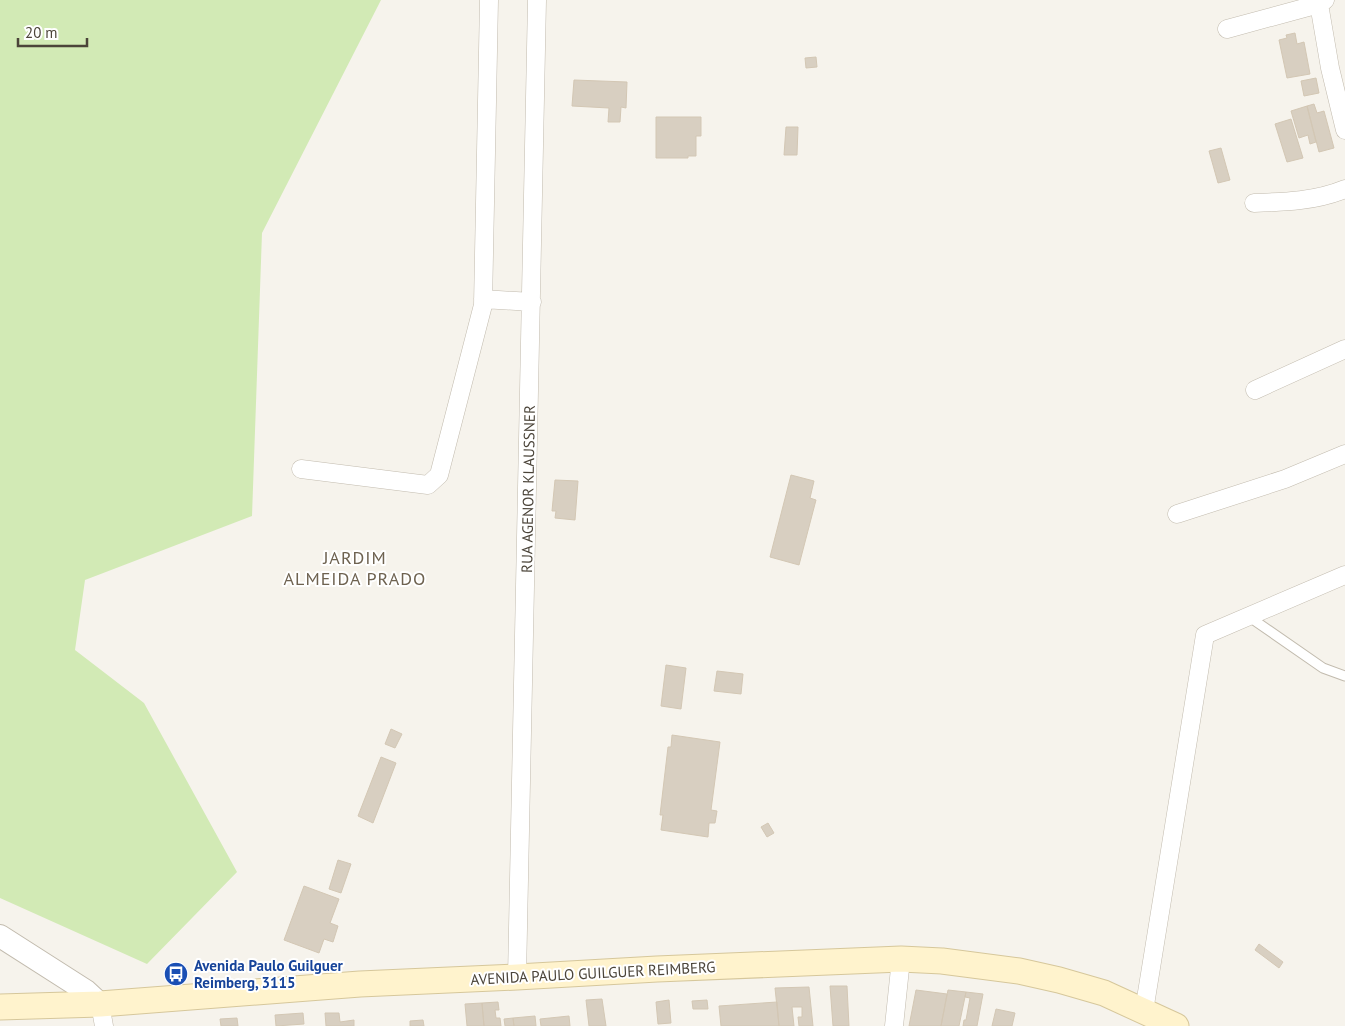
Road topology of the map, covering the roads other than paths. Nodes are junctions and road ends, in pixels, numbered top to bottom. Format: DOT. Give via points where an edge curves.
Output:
graph roads {
  1 [pos="489,0"];
  2 [pos="537,0"];
  3 [pos="1322,2"];
  4 [pos="1227,29"];
  5 [pos="1345,130"];
  6 [pos="1345,189"];
  7 [pos="1254,203"];
  8 [pos="483,299"];
  9 [pos="532,302"];
  10 [pos="1345,349"];
  11 [pos="1255,390"];
  12 [pos="1345,454"];
  13 [pos="301,468"];
  14 [pos="1177,514"];
  15 [pos="1345,575"];
  16 [pos="1248,616"];
  17 [pos="1345,676"];
  18 [pos="0,936"];
  19 [pos="902,959"];
  20 [pos="517,977"];
  21 [pos="0,1007"];
  22 [pos="1144,1011"];
  23 [pos="102,1015"];
  24 [pos="894,1026"];
  25 [pos="1176,1026"];
  1 -- 8 [label="street"];
  2 -- 9 [label="street, RUA AGENOR KLAUSSNER"];
  3 -- 4 [label="street"];
  3 -- 5 [label="street" via="1330,68"];
  6 -- 7 [label="street" via="1329,196"];
  8 -- 9 [label="street"];
  8 -- 13 [label="street" via="439,475 428,485"];
  9 -- 20 [label="street, RUA AGENOR KLAUSSNER"];
  10 -- 11 [label="street"];
  12 -- 14 [label="street" via="1285,479"];
  15 -- 16 [label="street"];
  16 -- 17 [label="lane" via="1323,668"];
  16 -- 22 [label="street" via="1205,635"];
  18 -- 23 [label="street" via="86,991"];
  19 -- 20 [label="main road, AVENIDA PAULO GUILGUER REIMBERG"];
  19 -- 22 [label="main road, AVENIDA PAULO GUILGUER REIMBERG" via="1019,971 1104,993"];
  19 -- 24 [label="street"];
  20 -- 23 [label="main road, AVENIDA PAULO GUILGUER REIMBERG" via="360,984"];
  21 -- 23 [label="main road, AVENIDA PAULO GUILGUER REIMBERG"];
  22 -- 25 [label="main road, AVENIDA PAULO GUILGUER REIMBERG"];
}
